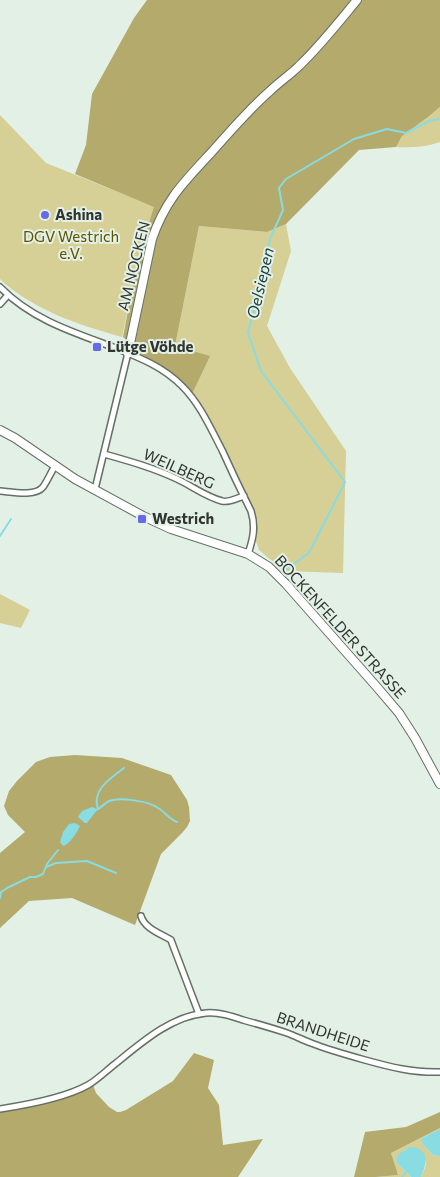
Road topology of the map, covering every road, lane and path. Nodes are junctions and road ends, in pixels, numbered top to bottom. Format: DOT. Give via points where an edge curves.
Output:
graph roads {
  1 [pos="357,0"];
  2 [pos="0,287"];
  3 [pos="8,295"];
  4 [pos="0,304"];
  5 [pos="128,353"];
  6 [pos="0,430"];
  7 [pos="104,454"];
  8 [pos="55,466"];
  9 [pos="94,490"];
  10 [pos="0,491"];
  11 [pos="244,496"];
  12 [pos="248,554"];
  13 [pos="440,784"];
  14 [pos="141,916"];
  15 [pos="199,1014"];
  16 [pos="440,1072"];
  17 [pos="0,1109"];
  1 -- 5 [label="main road, AM NOCKEN" via="321,44 248,112 170,200 152,239"];
  2 -- 3 [label="street"];
  3 -- 4 [label="street"];
  3 -- 5 [label="street" via="32,314 54,325"];
  5 -- 7 [label="street, AM NOCKEN"];
  5 -- 11 [label="street" via="162,370 191,396 204,415"];
  6 -- 8 [label="main road, BOCKENFELDER STRASSE"];
  7 -- 9 [label="street, AM NOCKEN"];
  7 -- 11 [label="street, WEILBERG" via="160,472 222,501"];
  8 -- 9 [label="main road, BOCKENFELDER STRASSE"];
  8 -- 10 [label="street" via="37,491"];
  9 -- 12 [label="main road, BOCKENFELDER STRASSE" via="162,525"];
  11 -- 12 [label="street" via="254,520 254,535"];
  12 -- 13 [label="main road, BOCKENFELDER STRASSE" via="275,572 399,713"];
  14 -- 15 [label="street" via="141,920 172,943"];
  15 -- 16 [label="street, BRANDHEIDE" via="226,1015 391,1067"];
  15 -- 17 [label="street, BRANDHEIDE" via="156,1032 87,1085 69,1093"];
}
